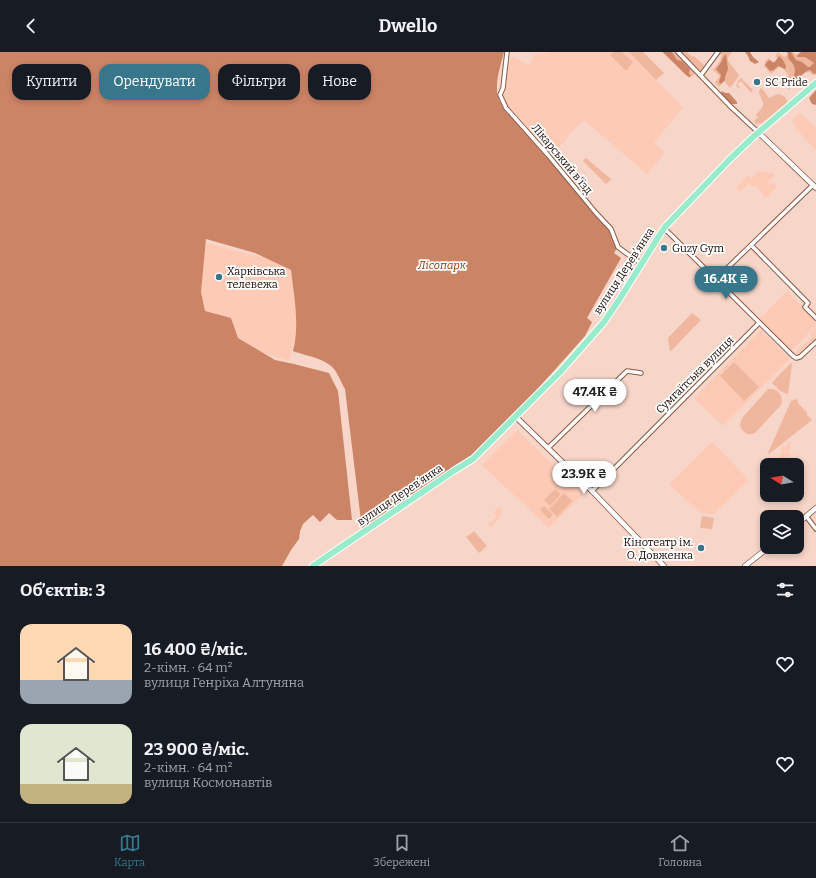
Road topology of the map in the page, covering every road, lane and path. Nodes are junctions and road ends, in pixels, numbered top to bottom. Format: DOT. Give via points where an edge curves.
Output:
graph roads {
  1 [pos="507,52"];
  2 [pos="678,52"];
  3 [pos="718,52"];
  4 [pos="701,75"];
  5 [pos="816,83"];
  6 [pos="759,133"];
  7 [pos="814,186"];
  8 [pos="664,228"];
  9 [pos="751,245"];
  10 [pos="642,264"];
  11 [pos="716,280"];
  12 [pos="816,318"];
  13 [pos="759,323"];
  14 [pos="816,342"];
  15 [pos="641,373"];
  16 [pos="516,417"];
  17 [pos="548,448"];
  18 [pos="592,491"];
  19 [pos="816,508"];
  20 [pos="806,516"];
  21 [pos="816,529"];
  22 [pos="760,554"];
  23 [pos="313,566"];
  24 [pos="664,566"];
  25 [pos="745,566"];
  1 -- 10 [label="street, Лікарський в'їзд" via="500,95 506,108 611,229 618,247"];
  2 -- 4 [label="street"];
  3 -- 4 [label="street"];
  4 -- 6 [label="street"];
  5 -- 6 [label="main road, вулиця Дерев’янка"];
  6 -- 7 [label="street"];
  6 -- 8 [label="main road, вулиця Дерев’янка" via="730,159"];
  7 -- 9 [label="street"];
  8 -- 10 [label="main road, вулиця Дерев’янка"];
  8 -- 11 [label="street"];
  9 -- 11 [label="street"];
  9 -- 12 [label="street" via="808,303 805,307"];
  10 -- 16 [label="main road, вулиця Дерев’янка" via="604,322"];
  11 -- 13 [label="street"];
  13 -- 14 [label="street" via="796,358"];
  13 -- 18 [label="street, Сумгаїтська вулиця"];
  15 -- 17 [label="street" via="627,370"];
  16 -- 17 [label="street"];
  16 -- 23 [label="main road, вулиця Дерев’янка" via="472,459"];
  17 -- 18 [label="street"];
  18 -- 24 [label="street"];
  19 -- 20 [label="street"];
  20 -- 21 [label="street"];
  22 -- 25 [label="street"];
}
